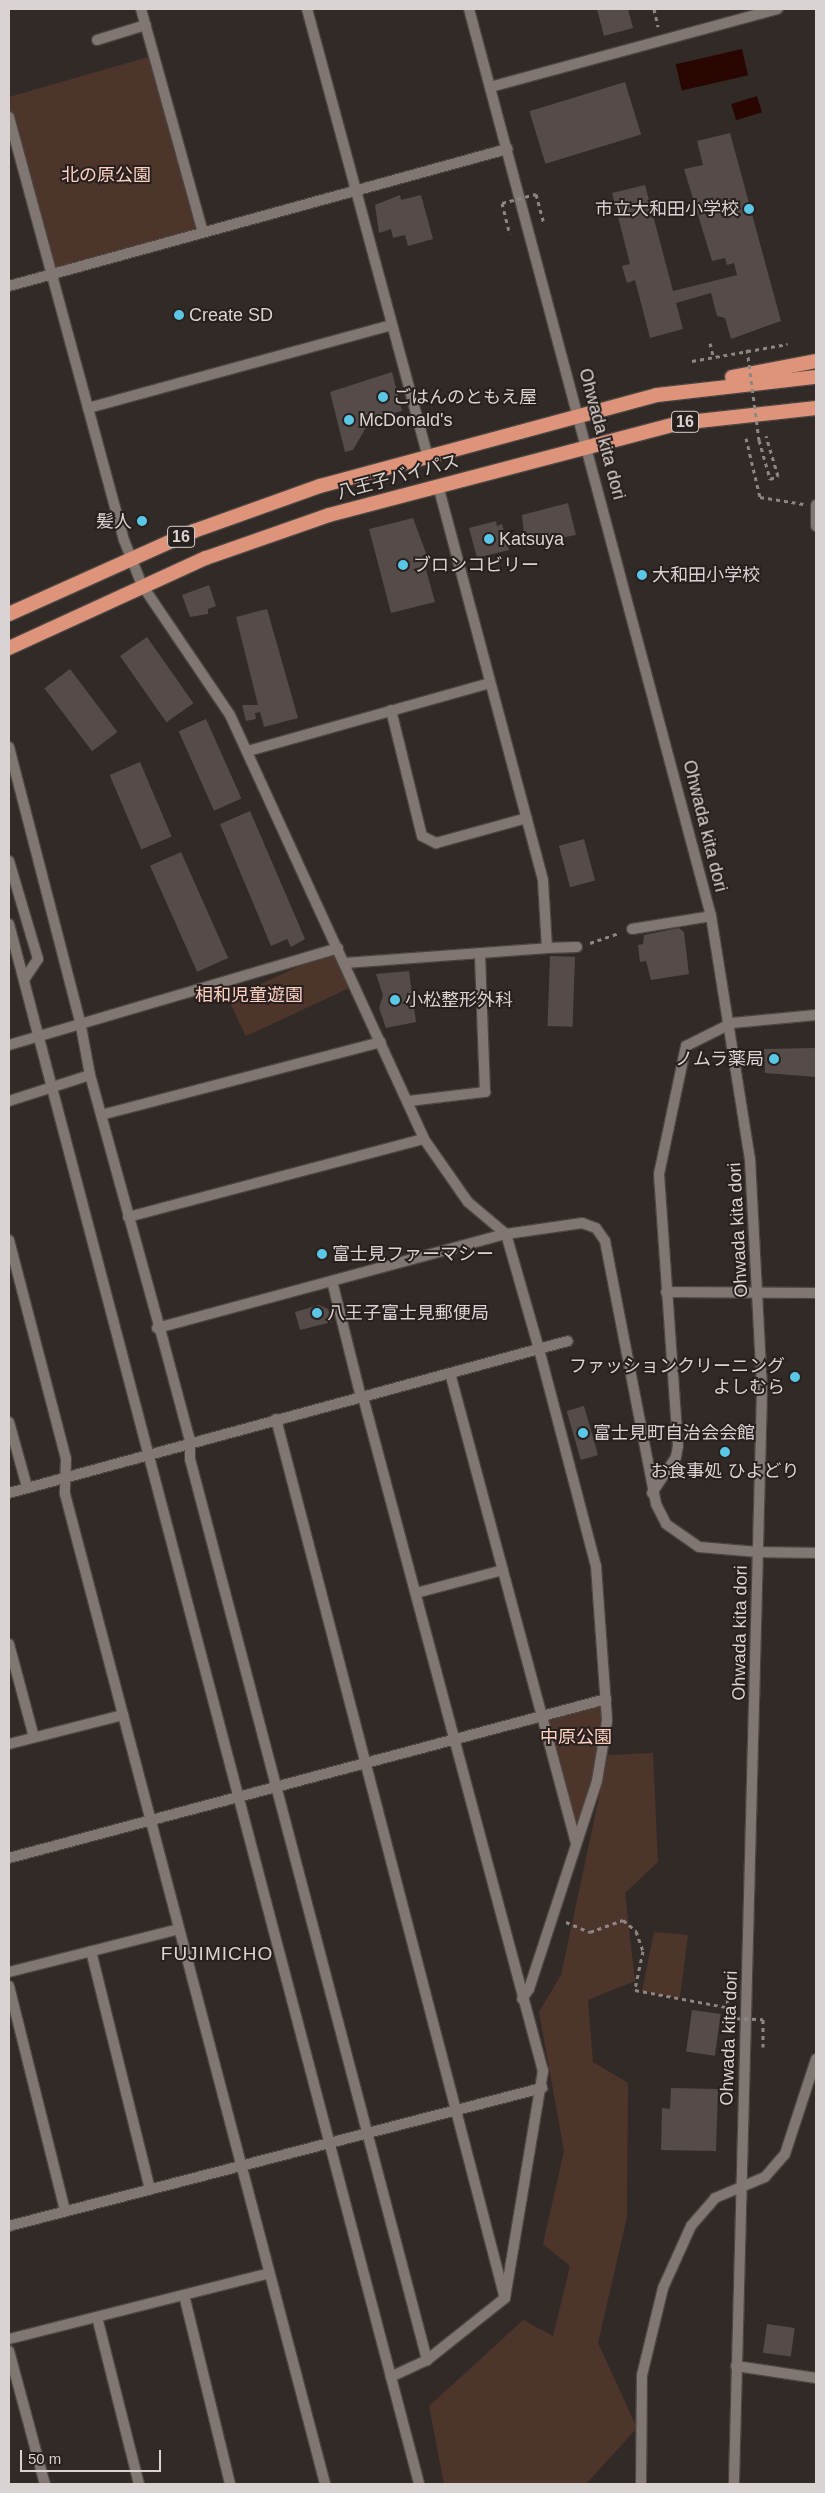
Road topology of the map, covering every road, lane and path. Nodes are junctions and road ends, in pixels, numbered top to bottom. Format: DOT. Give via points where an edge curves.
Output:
graph roads {
  1 [pos="141,9"];
  2 [pos="307,9"];
  3 [pos="469,9"];
  4 [pos="654,9"];
  5 [pos="778,9"];
  6 [pos="146,25"];
  7 [pos="659,28"];
  8 [pos="97,40"];
  9 [pos="490,88"];
  10 [pos="9,118"];
  11 [pos="507,149"];
  12 [pos="355,192"];
  13 [pos="544,224"];
  14 [pos="203,232"];
  15 [pos="510,234"];
  16 [pos="52,274"];
  17 [pos="9,286"];
  18 [pos="391,325"];
  19 [pos="710,343"];
  20 [pos="787,344"];
  21 [pos="747,349"];
  22 [pos="713,356"];
  23 [pos="692,361"];
  24 [pos="816,361"];
  25 [pos="816,377"];
  26 [pos="700,387"];
  27 [pos="88,408"];
  28 [pos="816,408"];
  29 [pos="785,410"];
  30 [pos="580,416"];
  31 [pos="816,418"];
  32 [pos="766,436"];
  33 [pos="746,438"];
  34 [pos="588,446"];
  35 [pos="428,457"];
  36 [pos="438,486"];
  37 [pos="815,505"];
  38 [pos="816,526"];
  39 [pos="130,558"];
  40 [pos="142,585"];
  41 [pos="9,614"];
  42 [pos="9,648"];
  43 [pos="490,683"];
  44 [pos="390,710"];
  45 [pos="9,748"];
  46 [pos="248,751"];
  47 [pos="527,818"];
  48 [pos="9,861"];
  49 [pos="711,916"];
  50 [pos="9,924"];
  51 [pos="632,929"];
  52 [pos="577,947"];
  53 [pos="338,948"];
  54 [pos="547,948"];
  55 [pos="480,953"];
  56 [pos="345,963"];
  57 [pos="24,980"];
  58 [pos="816,1015"];
  59 [pos="80,1021"];
  60 [pos="732,1023"];
  61 [pos="39,1036"];
  62 [pos="381,1042"];
  63 [pos="9,1045"];
  64 [pos="90,1075"];
  65 [pos="53,1086"];
  66 [pos="9,1101"];
  67 [pos="409,1101"];
  68 [pos="101,1115"];
  69 [pos="424,1139"];
  70 [pos="128,1217"];
  71 [pos="506,1234"];
  72 [pos="9,1240"];
  73 [pos="332,1281"];
  74 [pos="666,1292"];
  75 [pos="758,1293"];
  76 [pos="816,1293"];
  77 [pos="157,1328"];
  78 [pos="568,1341"];
  79 [pos="539,1349"];
  80 [pos="450,1373"];
  81 [pos="362,1397"];
  82 [pos="276,1419"];
  83 [pos="9,1422"];
  84 [pos="190,1441"];
  85 [pos="148,1453"];
  86 [pos="65,1476"];
  87 [pos="27,1487"];
  88 [pos="9,1493"];
  89 [pos="652,1494"];
  90 [pos="758,1552"];
  91 [pos="816,1553"];
  92 [pos="503,1570"];
  93 [pos="416,1593"];
  94 [pos="9,1644"];
  95 [pos="606,1699"];
  96 [pos="123,1715"];
  97 [pos="541,1718"];
  98 [pos="34,1737"];
  99 [pos="453,1741"];
  100 [pos="9,1744"];
  101 [pos="365,1765"];
  102 [pos="277,1787"];
  103 [pos="238,1797"];
  104 [pos="151,1821"];
  105 [pos="576,1844"];
  106 [pos="9,1858"];
  107 [pos="554,1916"];
  108 [pos="179,1929"];
  109 [pos="90,1951"];
  110 [pos="9,1972"];
  111 [pos="9,1986"];
  112 [pos="728,1992"];
  113 [pos="522,1999"];
  114 [pos="726,2007"];
  115 [pos="763,2047"];
  116 [pos="816,2059"];
  117 [pos="542,2088"];
  118 [pos="456,2110"];
  119 [pos="367,2131"];
  120 [pos="328,2142"];
  121 [pos="242,2165"];
  122 [pos="741,2185"];
  123 [pos="150,2189"];
  124 [pos="65,2210"];
  125 [pos="9,2226"];
  126 [pos="269,2272"];
  127 [pos="184,2295"];
  128 [pos="505,2298"];
  129 [pos="96,2317"];
  130 [pos="9,2339"];
  131 [pos="9,2351"];
  132 [pos="428,2360"];
  133 [pos="736,2366"];
  134 [pos="391,2377"];
  135 [pos="816,2378"];
  136 [pos="45,2484"];
  137 [pos="139,2484"];
  138 [pos="230,2484"];
  139 [pos="325,2484"];
  140 [pos="419,2484"];
  141 [pos="641,2484"];
  142 [pos="734,2484"];
  1 -- 6 [label="street"];
  2 -- 12 [label="street"];
  3 -- 9 [label="street, Ohwada kita dori"];
  4 -- 7 [label="path"];
  5 -- 9 [label="street"];
  6 -- 8 [label="street"];
  6 -- 14 [label="street"];
  9 -- 11 [label="street, Ohwada kita dori"];
  10 -- 16 [label="street"];
  11 -- 12 [label="street"];
  11 -- 30 [label="street, Ohwada kita dori"];
  12 -- 14 [label="street"];
  12 -- 18 [label="street"];
  13 -- 15 [label="path, bridge" via="536,194 502,203"];
  14 -- 16 [label="street"];
  16 -- 17 [label="street"];
  16 -- 27 [label="street"];
  18 -- 27 [label="street"];
  18 -- 35 [label="street"];
  19 -- 22 [label="path"];
  20 -- 21 [label="path"];
  21 -- 22 [label="path"];
  21 -- 32 [label="path, bridge" via="759,440 770,479 778,476"];
  22 -- 23 [label="path"];
  24 -- 26 [label="highway, 16" via="762,368"];
  25 -- 26 [label="highway, 八王子バイパス / 16"];
  26 -- 30 [label="highway, 八王子バイパス / 16"];
  27 -- 39 [label="street"];
  28 -- 29 [label="highway, 八王子バイパス / 16"];
  29 -- 31 [label="highway, 16"];
  29 -- 34 [label="highway, 八王子バイパス / 16" via="680,423"];
  30 -- 34 [label="street, Ohwada kita dori"];
  30 -- 35 [label="highway, 八王子バイパス / 16"];
  33 -- 37 [label="path" via="760,498"];
  34 -- 36 [label="highway, 八王子バイパス / 16"];
  34 -- 49 [label="street, Ohwada kita dori"];
  35 -- 39 [label="highway, 八王子バイパス / 16" via="278,500"];
  36 -- 40 [label="highway, 八王子バイパス / 16" via="287,528"];
  36 -- 43 [label="street"];
  37 -- 38 [label="street"];
  39 -- 40 [label="street"];
  39 -- 41 [label="highway, 八王子バイパス / 16"];
  40 -- 42 [label="highway, 八王子バイパス / 16"];
  40 -- 46 [label="street" via="230,715"];
  43 -- 44 [label="street"];
  43 -- 47 [label="street"];
  44 -- 46 [label="street"];
  44 -- 47 [label="street" via="422,836 436,843"];
  45 -- 59 [label="street"];
  46 -- 53 [label="street"];
  47 -- 54 [label="street" via="543,880"];
  48 -- 57 [label="street" via="38,958"];
  49 -- 51 [label="street"];
  49 -- 60 [label="street, Ohwada kita dori"];
  50 -- 57 [label="street"];
  51 -- 52 [label="path"];
  52 -- 54 [label="street"];
  53 -- 56 [label="street"];
  53 -- 59 [label="street"];
  54 -- 55 [label="street"];
  55 -- 56 [label="street"];
  55 -- 67 [label="street" via="485,1092"];
  56 -- 62 [label="street"];
  57 -- 61 [label="street"];
  58 -- 60 [label="street"];
  59 -- 61 [label="street"];
  59 -- 64 [label="street"];
  60 -- 74 [label="street" via="686,1046 659,1174"];
  60 -- 75 [label="street, Ohwada kita dori" via="750,1159"];
  61 -- 63 [label="street"];
  61 -- 65 [label="street"];
  62 -- 67 [label="street"];
  62 -- 68 [label="street"];
  64 -- 65 [label="street"];
  64 -- 68 [label="street"];
  65 -- 66 [label="street"];
  65 -- 85 [label="street"];
  67 -- 69 [label="street"];
  68 -- 70 [label="street"];
  69 -- 70 [label="street"];
  69 -- 71 [label="street" via="468,1202"];
  70 -- 77 [label="street"];
  71 -- 73 [label="street"];
  71 -- 79 [label="street"];
  71 -- 89 [label="street" via="582,1224 596,1228 605,1241"];
  72 -- 86 [label="street" via="66,1459"];
  73 -- 77 [label="street"];
  73 -- 81 [label="street"];
  74 -- 75 [label="street"];
  74 -- 89 [label="street" via="678,1446 676,1457"];
  75 -- 76 [label="street"];
  75 -- 90 [label="street, Ohwada kita dori"];
  77 -- 84 [label="street"];
  78 -- 79 [label="street"];
  79 -- 80 [label="street"];
  79 -- 95 [label="street" via="596,1566"];
  80 -- 81 [label="street"];
  80 -- 92 [label="street"];
  81 -- 82 [label="street"];
  81 -- 93 [label="street"];
  82 -- 84 [label="street"];
  82 -- 101 [label="street"];
  83 -- 87 [label="street"];
  84 -- 85 [label="street"];
  84 -- 102 [label="street" via="190,1459"];
  85 -- 86 [label="street"];
  85 -- 103 [label="street"];
  86 -- 87 [label="street"];
  86 -- 96 [label="street" via="65,1494"];
  87 -- 88 [label="street"];
  89 -- 90 [label="street" via="666,1524 685,1540 718,1550"];
  90 -- 91 [label="street"];
  90 -- 122 [label="street, Ohwada kita dori"];
  92 -- 93 [label="street"];
  92 -- 97 [label="street"];
  93 -- 99 [label="street"];
  94 -- 98 [label="street"];
  95 -- 97 [label="street"];
  95 -- 105 [label="street" via="607,1721 596,1781"];
  96 -- 98 [label="street"];
  96 -- 104 [label="street"];
  97 -- 99 [label="street"];
  97 -- 105 [label="street"];
  98 -- 100 [label="street"];
  99 -- 101 [label="street"];
  99 -- 113 [label="street"];
  101 -- 102 [label="street"];
  101 -- 118 [label="street"];
  102 -- 103 [label="street"];
  102 -- 119 [label="street"];
  103 -- 104 [label="street"];
  103 -- 120 [label="street"];
  104 -- 106 [label="street"];
  104 -- 108 [label="street"];
  105 -- 107 [label="street"];
  107 -- 113 [label="street" via="530,1990"];
  107 -- 114 [label="path" via="590,1932 622,1920 636,1930 643,1951 635,1990"];
  108 -- 109 [label="street"];
  108 -- 121 [label="street"];
  109 -- 110 [label="street"];
  109 -- 123 [label="street"];
  111 -- 124 [label="street"];
  112 -- 115 [label="path, bridge" via="728,2018 764,2019"];
  113 -- 117 [label="street" via="543,2071"];
  116 -- 122 [label="street" via="785,2154 765,2177"];
  117 -- 118 [label="street"];
  117 -- 128 [label="street"];
  118 -- 119 [label="street"];
  118 -- 128 [label="street"];
  119 -- 120 [label="street"];
  119 -- 132 [label="street"];
  120 -- 121 [label="street"];
  120 -- 134 [label="street"];
  121 -- 123 [label="street"];
  121 -- 126 [label="street"];
  122 -- 133 [label="street, Ohwada kita dori"];
  122 -- 141 [label="street" via="715,2198 691,2226 663,2288 642,2375"];
  123 -- 124 [label="street"];
  124 -- 125 [label="street"];
  126 -- 127 [label="street"];
  126 -- 139 [label="street"];
  127 -- 129 [label="street"];
  127 -- 138 [label="street"];
  128 -- 132 [label="street"];
  129 -- 130 [label="street"];
  129 -- 137 [label="street"];
  131 -- 136 [label="street"];
  132 -- 134 [label="street"];
  133 -- 135 [label="street"];
  133 -- 142 [label="street, Ohwada kita dori"];
  134 -- 140 [label="street"];
}
